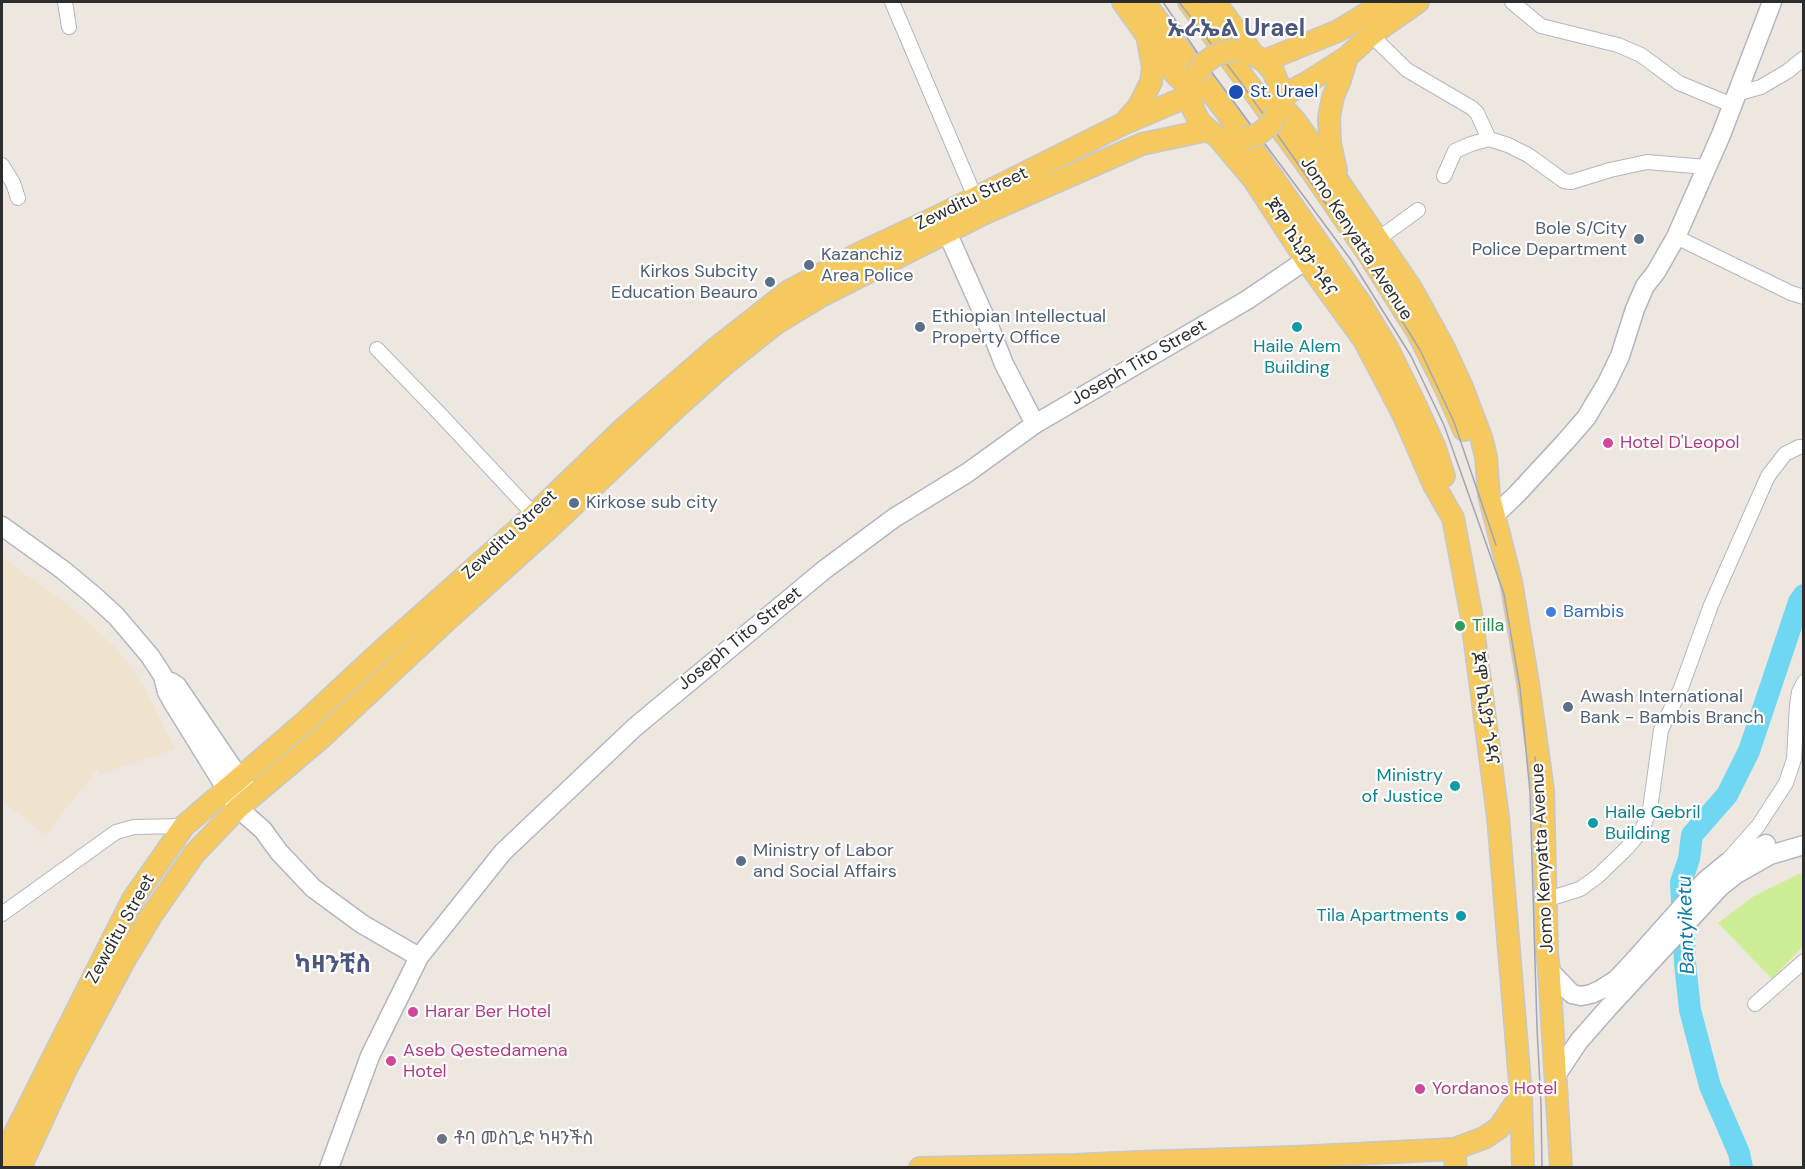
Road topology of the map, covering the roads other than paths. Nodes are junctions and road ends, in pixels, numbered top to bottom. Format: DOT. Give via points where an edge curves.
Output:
graph roads {
  1 [pos="65,2"];
  2 [pos="892,2"];
  3 [pos="1123,2"];
  4 [pos="1144,2"];
  5 [pos="1190,2"];
  6 [pos="1215,2"];
  7 [pos="1386,2"];
  8 [pos="1418,2"];
  9 [pos="1512,2"];
  10 [pos="1772,2"];
  11 [pos="69,27"];
  12 [pos="1371,35"];
  13 [pos="1148,39"];
  14 [pos="1252,55"];
  15 [pos="1347,57"];
  16 [pos="1803,59"];
  17 [pos="1192,86"];
  18 [pos="1734,100"];
  19 [pos="1279,104"];
  20 [pos="1123,124"];
  21 [pos="1213,134"];
  22 [pos="1489,139"];
  23 [pos="2,165"];
  24 [pos="1706,167"];
  25 [pos="1444,176"];
  26 [pos="1338,181"];
  27 [pos="18,198"];
  28 [pos="980,206"];
  29 [pos="1418,210"];
  30 [pos="943,224"];
  31 [pos="1676,237"];
  32 [pos="1378,239"];
  33 [pos="1306,260"];
  34 [pos="1803,297"];
  35 [pos="377,349"];
  36 [pos="1035,424"];
  37 [pos="1803,447"];
  38 [pos="1489,495"];
  39 [pos="1495,515"];
  40 [pos="1454,518"];
  41 [pos="541,522"];
  42 [pos="2,526"];
  43 [pos="1803,682"];
  44 [pos="232,784"];
  45 [pos="245,802"];
  46 [pos="184,826"];
  47 [pos="1803,833"];
  48 [pos="1803,845"];
  49 [pos="1720,868"];
  50 [pos="1720,887"];
  51 [pos="1545,900"];
  52 [pos="1696,901"];
  53 [pos="2,914"];
  54 [pos="419,957"];
  55 [pos="1646,957"];
  56 [pos="1803,961"];
  57 [pos="1549,970"];
  58 [pos="1755,1004"];
  59 [pos="1555,1077"];
  60 [pos="1521,1095"];
  61 [pos="1455,1158"];
  62 [pos="2,1159"];
  63 [pos="1295,1162"];
  64 [pos="20,1167"];
  65 [pos="329,1167"];
  66 [pos="922,1167"];
  67 [pos="1523,1167"];
  68 [pos="1561,1167"];
  1 -- 11 [label="street"];
  2 -- 28 [label="street"];
  3 -- 13 [label="main road"];
  4 -- 40 [label="main road" via="1236,124 1388,349 1435,448"];
  5 -- 38 [label="main road, Jomo Kenyatta Avenue" via="1313,173 1417,331 1450,398"];
  6 -- 14 [label="main road"];
  7 -- 14 [label="main road" via="1338,31"];
  8 -- 12 [label="main road"];
  9 -- 18 [label="street" via="1541,26 1618,45 1641,55 1679,83"];
  10 -- 18 [label="main road"];
  12 -- 15 [label="main road"];
  12 -- 22 [label="street" via="1407,70 1472,108"];
  13 -- 17 [label="main road" via="1177,76"];
  13 -- 20 [label="main road" via="1151,82 1139,106"];
  14 -- 17 [label="main road, bridge" via="1227,51 1214,56 1203,64"];
  14 -- 19 [label="main road" via="1273,71"];
  15 -- 19 [label="main road"];
  15 -- 26 [label="main road" via="1329,117"];
  16 -- 18 [label="street"];
  17 -- 20 [label="main road, Zewditu Street"];
  17 -- 21 [label="main road" via="1193,109"];
  18 -- 24 [label="main road"];
  19 -- 21 [label="main road, bridge" via="1270,125 1257,135 1231,140"];
  19 -- 26 [label="main road"];
  20 -- 28 [label="main road, Zewditu Street"];
  21 -- 28 [label="main road, Zewditu Street" via="1142,144"];
  21 -- 33 [label="main road, ጆሞ ኬኒያታ ጎዳና" via="1254,180"];
  22 -- 24 [label="street" via="1528,155 1564,182 1647,162"];
  22 -- 25 [label="street" via="1455,151"];
  23 -- 27 [label="street"];
  24 -- 31 [label="main road"];
  26 -- 32 [label="main road"];
  28 -- 30 [label="main road, Zewditu Street"];
  29 -- 32 [label="street"];
  30 -- 36 [label="main road" via="1004,364"];
  30 -- 41 [label="main road, Zewditu Street" via="775,324"];
  31 -- 34 [label="street"];
  31 -- 39 [label="main road" via="1642,294 1620,356 1586,418"];
  32 -- 38 [label="main road" via="1416,298 1462,387 1486,458"];
  33 -- 36 [label="main road, Joseph Tito Street" via="1247,300"];
  33 -- 40 [label="main road, ጆሞ ኬኒያታ ጎዳና" via="1364,340"];
  35 -- 41 [label="street"];
  36 -- 54 [label="main road, Joseph Tito Street" via="825,570 635,727 503,852"];
  37 -- 51 [label="street" via="1785,454 1768,476 1711,605 1661,730 1650,809 1642,830 1589,883"];
  38 -- 39 [label="main road, Jomo Kenyatta Avenue"];
  39 -- 51 [label="main road, Jomo Kenyatta Avenue" via="1511,581 1543,790"];
  40 -- 60 [label="main road, ጆሞ ኬኒያታ ጎዳና" via="1498,817"];
  41 -- 44 [label="main road, Zewditu Street" via="378,654"];
  41 -- 45 [label="main road, Zewditu Street" via="446,621 321,738"];
  42 -- 44 [label="main road" via="63,570 116,616 162,676 177,686"];
  43 -- 49 [label="street" via="1797,705 1794,759 1786,783 1758,826"];
  44 -- 45 [label="main road"];
  44 -- 46 [label="main road, Zewditu Street"];
  45 -- 54 [label="main road" via="279,852 313,888 362,924"];
  45 -- 64 [label="main road, Zewditu Street" via="195,854 151,916 66,1069"];
  46 -- 53 [label="street" via="134,827 116,832"];
  46 -- 62 [label="main road, Zewditu Street" via="133,899"];
  47 -- 49 [label="main road" via="1758,848"];
  48 -- 50 [label="main road" via="1770,855"];
  49 -- 50 [label="street"];
  49 -- 52 [label="main road"];
  50 -- 52 [label="main road"];
  51 -- 57 [label="main road, Jomo Kenyatta Avenue"];
  52 -- 55 [label="main road"];
  54 -- 65 [label="main road, Joseph Tito Street" via="370,1056"];
  55 -- 57 [label="main road" via="1617,979 1581,996 1572,994"];
  55 -- 59 [label="main road"];
  56 -- 58 [label="street"];
  57 -- 59 [label="main road, Jomo Kenyatta Avenue"];
  59 -- 68 [label="main road, Jomo Kenyatta Avenue"];
  60 -- 61 [label="main road" via="1499,1128"];
  60 -- 67 [label="main road, ጆሞ ኬኒያታ ጎዳና"];
  61 -- 63 [label="main road"];
  63 -- 66 [label="main road" via="1138,1161"];
}
